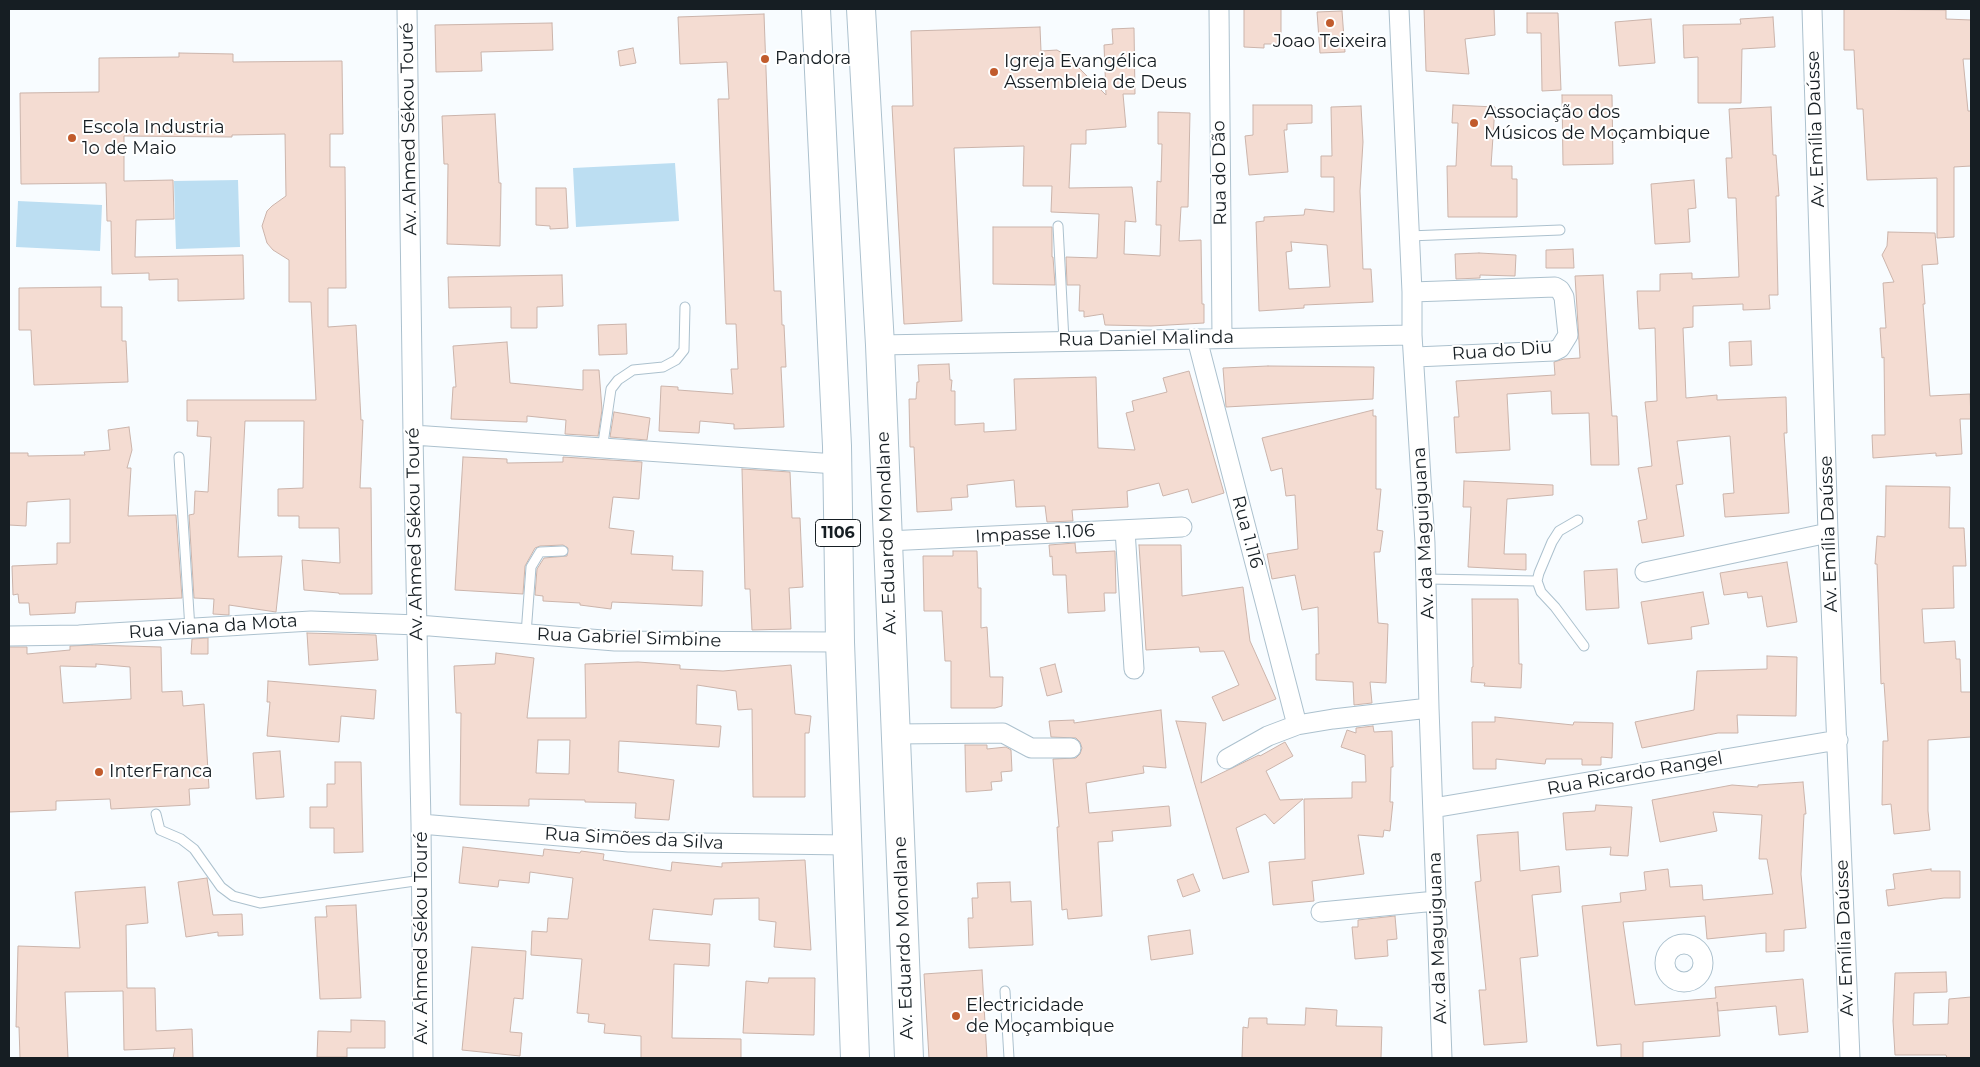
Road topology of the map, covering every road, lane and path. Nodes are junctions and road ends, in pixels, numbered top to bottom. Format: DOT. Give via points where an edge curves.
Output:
graph roads {
  1 [pos="407,9"];
  2 [pos="816,9"];
  3 [pos="861,9"];
  4 [pos="1219,9"];
  5 [pos="1399,9"];
  6 [pos="1812,9"];
  7 [pos="1058,226"];
  8 [pos="1560,230"];
  9 [pos="1408,236"];
  10 [pos="1412,292"];
  11 [pos="685,307"];
  12 [pos="1412,335"];
  13 [pos="1222,338"];
  14 [pos="1197,339"];
  15 [pos="1064,341"];
  16 [pos="880,344"];
  17 [pos="1414,357"];
  18 [pos="413,435"];
  19 [pos="602,450"];
  20 [pos="179,457"];
  21 [pos="836,464"];
  22 [pos="1578,520"];
  23 [pos="1182,527"];
  24 [pos="1125,530"];
  25 [pos="1828,533"];
  26 [pos="887,541"];
  27 [pos="563,551"];
  28 [pos="1645,572"];
  29 [pos="1426,578"];
  30 [pos="1537,581"];
  31 [pos="418,625"];
  32 [pos="190,629"];
  33 [pos="526,634"];
  34 [pos="9,636"];
  35 [pos="840,642"];
  36 [pos="1584,646"];
  37 [pos="1134,669"];
  38 [pos="1429,708"];
  39 [pos="1297,726"];
  40 [pos="895,734"];
  41 [pos="1838,740"];
  42 [pos="1072,748"];
  43 [pos="1227,759"];
  44 [pos="1433,808"];
  45 [pos="156,814"];
  46 [pos="421,824"];
  47 [pos="847,844"];
  48 [pos="422,880"];
  49 [pos="1436,901"];
  50 [pos="1321,912"];
  51 [pos="1005,991"];
  52 [pos="423,1058"];
  53 [pos="855,1058"];
  54 [pos="909,1058"];
  55 [pos="1009,1058"];
  56 [pos="1442,1058"];
  57 [pos="1850,1058"];
  1 -- 18 [label="street, Av. Ahmed Sékou Touré"];
  2 -- 21 [label="main road, 1106"];
  3 -- 16 [label="main road, Av. Eduardo Mondlane / 1106"];
  4 -- 13 [label="street, Rua do Dão"];
  5 -- 9 [label="street, Av. da Maguiguana"];
  6 -- 25 [label="street, Av. Emília Daússe"];
  7 -- 15 [label="lane"];
  8 -- 9 [label="lane"];
  9 -- 10 [label="street, Av. da Maguiguana"];
  10 -- 12 [label="street, Av. da Maguiguana"];
  10 -- 17 [label="street, Rua do Diu" via="1555,287 1564,297 1568,335 1560,348 1554,351"];
  11 -- 19 [label="lane" via="684,350 676,360 663,367 633,370 611,389"];
  12 -- 13 [label="street, Rua Daniel Malinda"];
  12 -- 17 [label="street, Av. da Maguiguana"];
  13 -- 14 [label="street, Rua Daniel Malinda"];
  14 -- 15 [label="street, Rua Daniel Malinda"];
  14 -- 39 [label="street, Rua 1.116"];
  15 -- 16 [label="street, Rua Daniel Malinda"];
  16 -- 26 [label="main road, Av. Eduardo Mondlane / 1106"];
  17 -- 29 [label="street, Av. da Maguiguana"];
  18 -- 19 [label="street"];
  18 -- 31 [label="street, Av. Ahmed Sékou Touré"];
  19 -- 21 [label="street"];
  20 -- 32 [label="lane"];
  21 -- 35 [label="main road, 1106"];
  22 -- 30 [label="lane" via="1559,531"];
  23 -- 24 [label="street, Impasse 1.106"];
  24 -- 26 [label="street, Impasse 1.106"];
  24 -- 37 [label="street"];
  25 -- 28 [label="street"];
  25 -- 41 [label="street, Av. Emília Daússe"];
  26 -- 40 [label="main road, Av. Eduardo Mondlane / 1106"];
  27 -- 33 [label="lane" via="540,552 532,567"];
  29 -- 30 [label="lane"];
  29 -- 38 [label="street, Av. da Maguiguana"];
  30 -- 36 [label="lane"];
  31 -- 32 [label="street, Rua Viana da Mota" via="311,621"];
  31 -- 33 [label="street, Rua Gabriel Simbine"];
  31 -- 46 [label="street, Av. Ahmed Sékou Touré"];
  32 -- 34 [label="street, Rua Viana da Mota" via="79,636"];
  33 -- 35 [label="street, Rua Gabriel Simbine" via="614,641"];
  35 -- 47 [label="main road, 1106"];
  38 -- 39 [label="street"];
  38 -- 44 [label="street, Av. da Maguiguana"];
  39 -- 43 [label="street" via="1268,736"];
  40 -- 42 [label="street" via="1003,733 1031,748"];
  40 -- 54 [label="main road, Av. Eduardo Mondlane / 1106"];
  41 -- 44 [label="street, Rua Ricardo Rangel"];
  41 -- 57 [label="street, Av. Emília Daússe"];
  44 -- 49 [label="street, Av. da Maguiguana"];
  45 -- 48 [label="lane" via="160,830 194,849 221,886 233,896 260,903"];
  46 -- 47 [label="street, Rua Simões da Silva" via="629,842"];
  46 -- 48 [label="street, Av. Ahmed Sékou Touré"];
  47 -- 53 [label="main road, 1106"];
  48 -- 52 [label="street, Av. Ahmed Sékou Touré"];
  49 -- 50 [label="street"];
  49 -- 56 [label="street, Av. da Maguiguana"];
  51 -- 55 [label="lane"];
}
